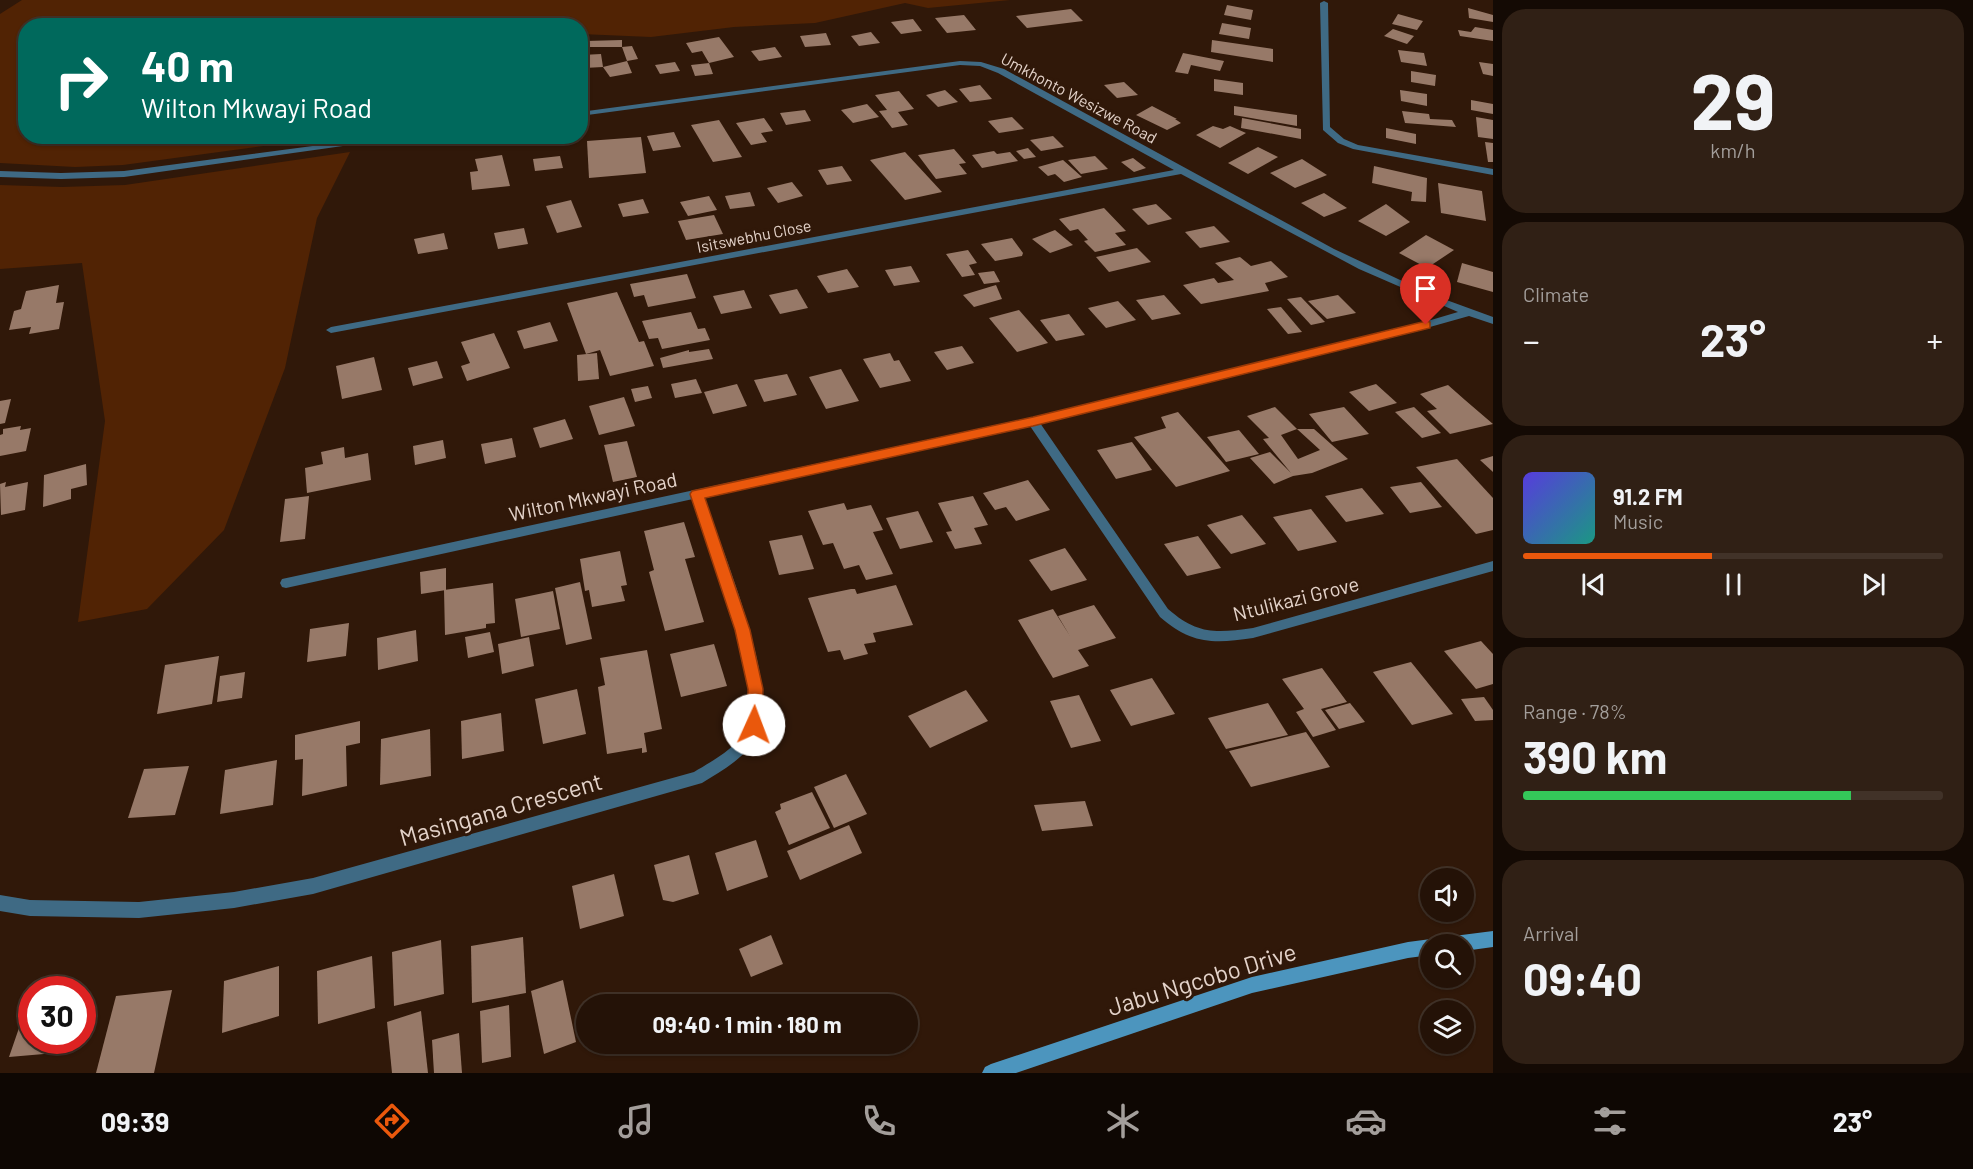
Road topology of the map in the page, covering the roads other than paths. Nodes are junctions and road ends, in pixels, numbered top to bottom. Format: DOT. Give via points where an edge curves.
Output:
graph roads {
  1 [pos="1324,3"];
  2 [pos="588,113"];
  3 [pos="350,144"];
  4 [pos="1182,171"];
  5 [pos="1493,172"];
  6 [pos="0,174"];
  7 [pos="1468,313"];
  8 [pos="1493,321"];
  9 [pos="331,330"];
  10 [pos="1033,422"];
  11 [pos="697,494"];
  12 [pos="1493,566"];
  13 [pos="286,583"];
  14 [pos="0,903"];
  15 [pos="1493,939"];
  16 [pos="1474,941"];
  17 [pos="1420,948"];
  18 [pos="991,1073"];
  1 -- 5 [label="street" via="1326,128 1356,147"];
  2 -- 4 [label="street, Umkhonto Wesizwe Road" via="972,63 1001,71"];
  3 -- 6 [label="street" via="124,174"];
  4 -- 7 [label="street, Umkhonto Wesizwe Road" via="1383,278"];
  4 -- 9 [label="street, Isitswebhu Close"];
  7 -- 8 [label="street, Umkhonto Wesizwe Road"];
  7 -- 10 [label="street, Wilton Mkwayi Road"];
  10 -- 11 [label="street, Wilton Mkwayi Road"];
  10 -- 12 [label="street, Ntulikazi Grove" via="1164,613 1176,624 1204,637 1253,633"];
  11 -- 13 [label="street, Wilton Mkwayi Road"];
  11 -- 14 [label="street, Masingana Crescent" via="742,630 756,689 754,725 743,744 697,778 302,888 139,910 30,908"];
  15 -- 16 [label="main road"];
  17 -- 18 [label="main road, Jabu Ngcobo Drive" via="1252,985"];
}
